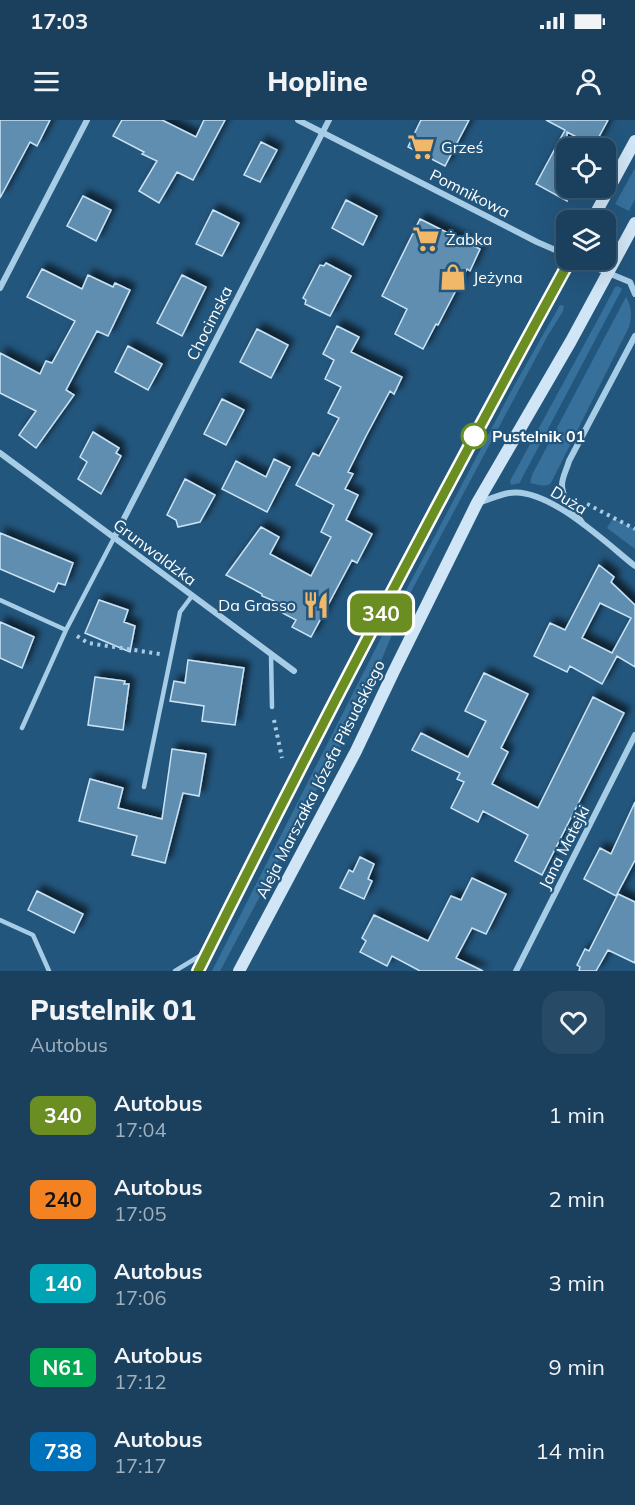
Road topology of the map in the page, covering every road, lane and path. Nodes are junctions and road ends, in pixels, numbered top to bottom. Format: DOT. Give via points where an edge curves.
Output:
graph roads {
  1 [pos="87,120"];
  2 [pos="298,120"];
  3 [pos="329,120"];
  4 [pos="323,132"];
  5 [pos="635,141"];
  6 [pos="597,210"];
  7 [pos="635,223"];
  8 [pos="556,250"];
  9 [pos="565,270"];
  10 [pos="603,270"];
  11 [pos="608,272"];
  12 [pos="0,288"];
  13 [pos="635,294"];
  14 [pos="635,336"];
  15 [pos="0,453"];
  16 [pos="562,491"];
  17 [pos="477,503"];
  18 [pos="583,524"];
  19 [pos="635,529"];
  20 [pos="114,538"];
  21 [pos="635,566"];
  22 [pos="192,596"];
  23 [pos="0,600"];
  24 [pos="66,630"];
  25 [pos="271,654"];
  26 [pos="171,655"];
  27 [pos="294,671"];
  28 [pos="272,707"];
  29 [pos="22,728"];
  30 [pos="635,735"];
  31 [pos="282,758"];
  32 [pos="144,787"];
  33 [pos="0,920"];
  34 [pos="208,951"];
  35 [pos="49,971"];
  36 [pos="176,971"];
  37 [pos="198,971"];
  38 [pos="239,971"];
  39 [pos="516,971"];
  1 -- 12 [label="street"];
  2 -- 4 [label="street, Pomnikowa"];
  3 -- 4 [label="street, Chocimska"];
  4 -- 8 [label="street, Pomnikowa"];
  4 -- 20 [label="street, Chocimska"];
  5 -- 6 [label="main road"];
  7 -- 11 [label="main road, Aleja Marszałka Józefa Piłsudskiego"];
  9 -- 34 [label="main road, Aleja Marszałka Józefa Piłsudskiego" via="474,435"];
  10 -- 11 [label="street"];
  11 -- 13 [label="street" via="630,282"];
  11 -- 17 [label="main road, Aleja Marszałka Józefa Piłsudskiego"];
  14 -- 16 [label="street" via="569,461"];
  15 -- 20 [label="street, Grunwaldzka"];
  16 -- 18 [label="street"];
  16 -- 19 [label="path"];
  17 -- 18 [label="street, Duża" via="521,493 552,503"];
  17 -- 38 [label="main road, Aleja Marszałka Józefa Piłsudskiego" via="356,751"];
  18 -- 21 [label="street, Duża"];
  20 -- 22 [label="street, Grunwaldzka"];
  20 -- 24 [label="lane"];
  22 -- 25 [label="street, Grunwaldzka"];
  22 -- 26 [label="lane" via="180,612"];
  23 -- 24 [label="lane"];
  24 -- 26 [label="path" via="88,643"];
  24 -- 29 [label="lane"];
  25 -- 27 [label="street, Grunwaldzka"];
  25 -- 28 [label="lane"];
  26 -- 32 [label="lane"];
  28 -- 31 [label="path"];
  30 -- 39 [label="street, Jana Matejki"];
  33 -- 35 [label="lane" via="33,935"];
  34 -- 36 [label="lane"];
  34 -- 37 [label="main road, Aleja Marszałka Józefa Piłsudskiego"];
}
